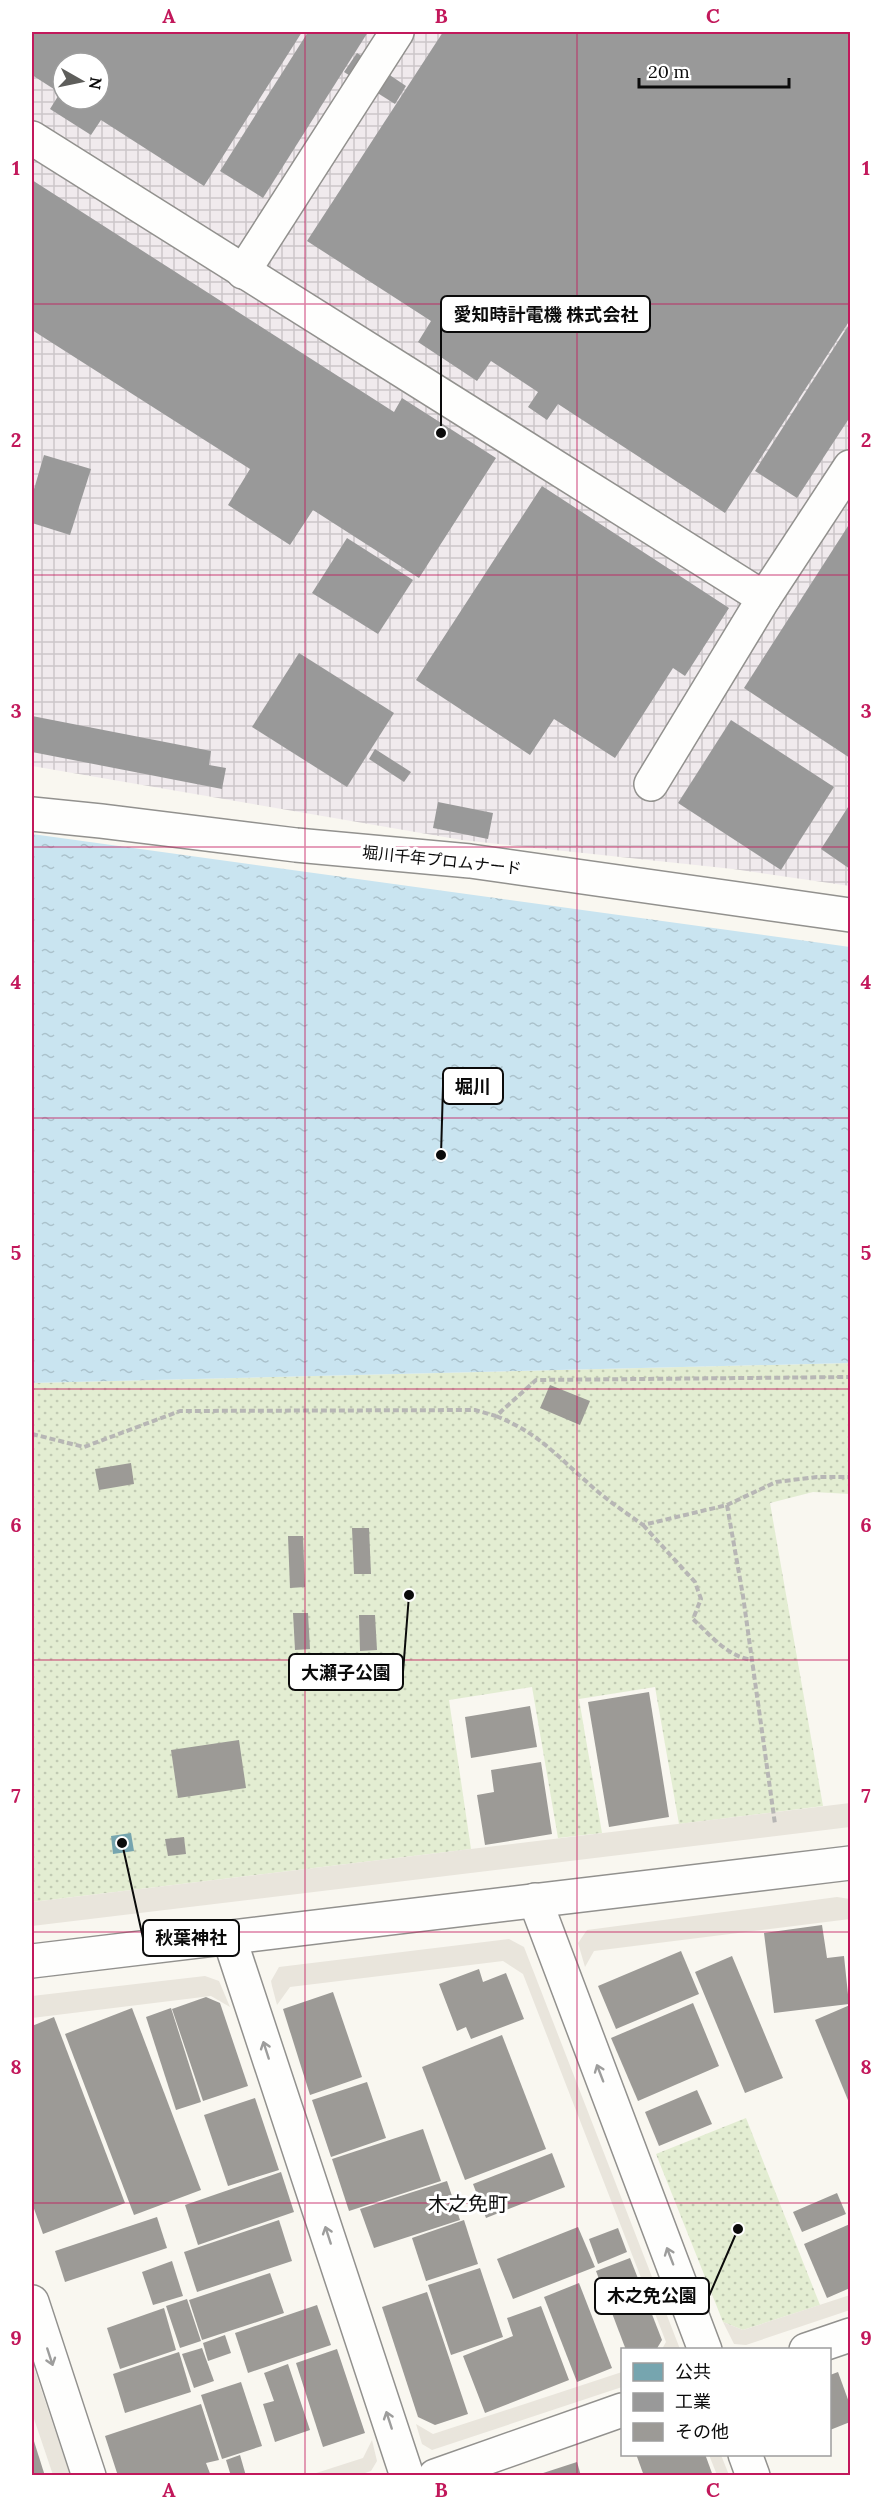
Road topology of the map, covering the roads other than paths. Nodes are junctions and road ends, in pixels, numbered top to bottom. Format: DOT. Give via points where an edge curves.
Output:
graph roads {
  1 [pos="397,32"];
  2 [pos="32,138"];
  3 [pos="243,272"];
  4 [pos="850,467"];
  5 [pos="764,598"];
  6 [pos="651,784"];
  7 [pos="32,814"];
  8 [pos="850,915"];
  9 [pos="850,1863"];
  10 [pos="535,1900"];
  11 [pos="229,1937"];
  12 [pos="32,1961"];
  13 [pos="32,2302"];
  14 [pos="850,2335"];
  15 [pos="705,2348"];
  16 [pos="809,2348"];
  17 [pos="621,2410"];
  18 [pos="746,2456"];
  19 [pos="89,2475"];
  20 [pos="407,2475"];
  21 [pos="435,2475"];
  22 [pos="753,2475"];
  1 -- 3 [label="street"];
  2 -- 3 [label="street"];
  3 -- 5 [label="street"];
  4 -- 5 [label="street"];
  5 -- 6 [label="street"];
  7 -- 8 [label="street, 堀川千年プロムナード" via="470,861"];
  9 -- 10 [label="street"];
  10 -- 11 [label="street"];
  15 -- 10 [label="street, one-way"];
  11 -- 12 [label="street"];
  20 -- 11 [label="street, one-way"];
  13 -- 19 [label="street, one-way"];
  14 -- 16 [label="street"];
  17 -- 21 [label="street"];
  18 -- 22 [label="street"];
}
